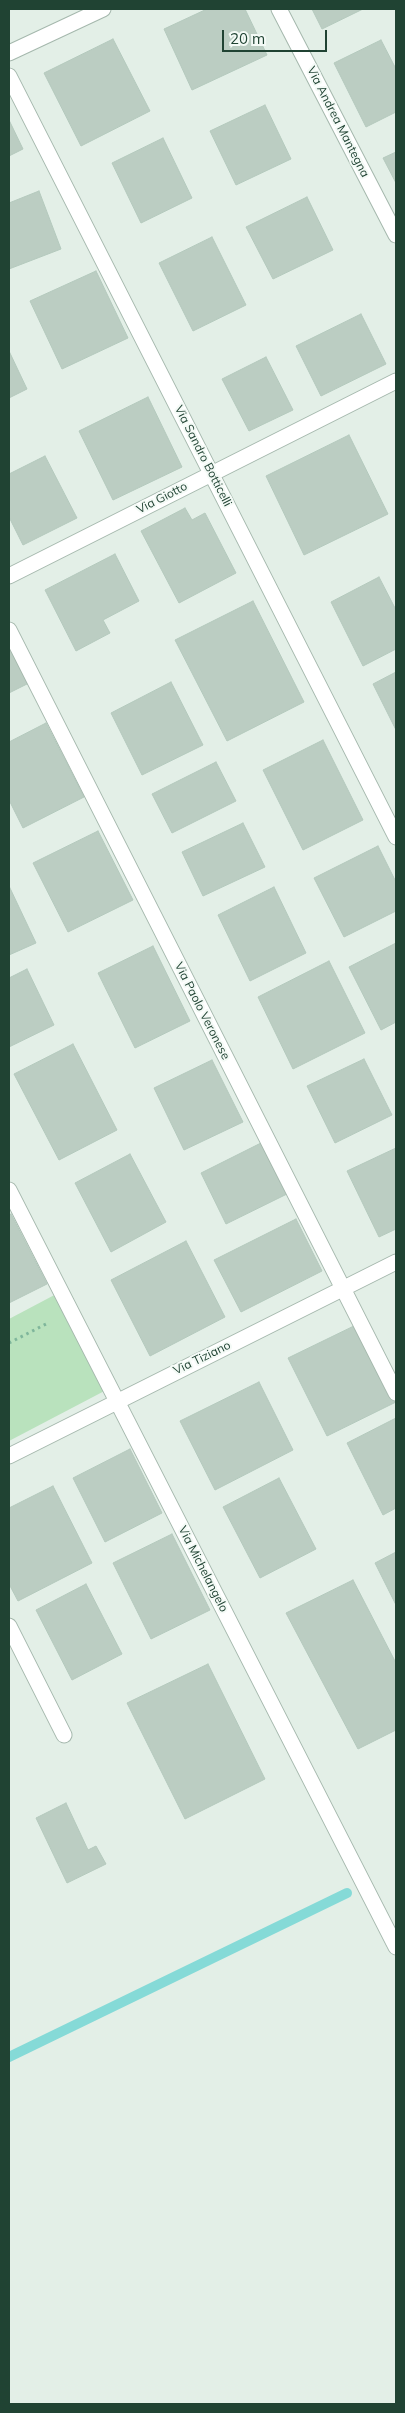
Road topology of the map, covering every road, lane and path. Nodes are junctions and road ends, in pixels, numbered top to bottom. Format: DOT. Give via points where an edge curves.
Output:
graph roads {
  1 [pos="279,9"];
  2 [pos="97,10"];
  3 [pos="9,53"];
  4 [pos="9,76"];
  5 [pos="396,235"];
  6 [pos="396,380"];
  7 [pos="211,473"];
  8 [pos="9,576"];
  9 [pos="9,630"];
  10 [pos="396,837"];
  11 [pos="9,1190"];
  12 [pos="396,1262"];
  13 [pos="343,1289"];
  14 [pos="70,1311"];
  15 [pos="9,1343"];
  16 [pos="396,1393"];
  17 [pos="117,1400"];
  18 [pos="9,1456"];
  19 [pos="9,1626"];
  20 [pos="64,1735"];
  21 [pos="396,1947"];
  1 -- 5 [label="street, Via Andrea Mantegna"];
  2 -- 3 [label="street"];
  4 -- 7 [label="street, Via Sandro Botticelli"];
  6 -- 7 [label="street, Via Giotto"];
  7 -- 8 [label="street, Via Giotto"];
  7 -- 10 [label="street, Via Sandro Botticelli"];
  9 -- 13 [label="street, Via Paolo Veronese"];
  11 -- 14 [label="street, Via Michelangelo"];
  12 -- 13 [label="street, Via Tiziano"];
  13 -- 16 [label="street, Via Paolo Veronese"];
  13 -- 17 [label="street, Via Tiziano"];
  14 -- 15 [label="path"];
  14 -- 17 [label="street, Via Michelangelo"];
  17 -- 18 [label="street, Via Tiziano"];
  17 -- 21 [label="street, Via Michelangelo"];
  19 -- 20 [label="street"];
}
